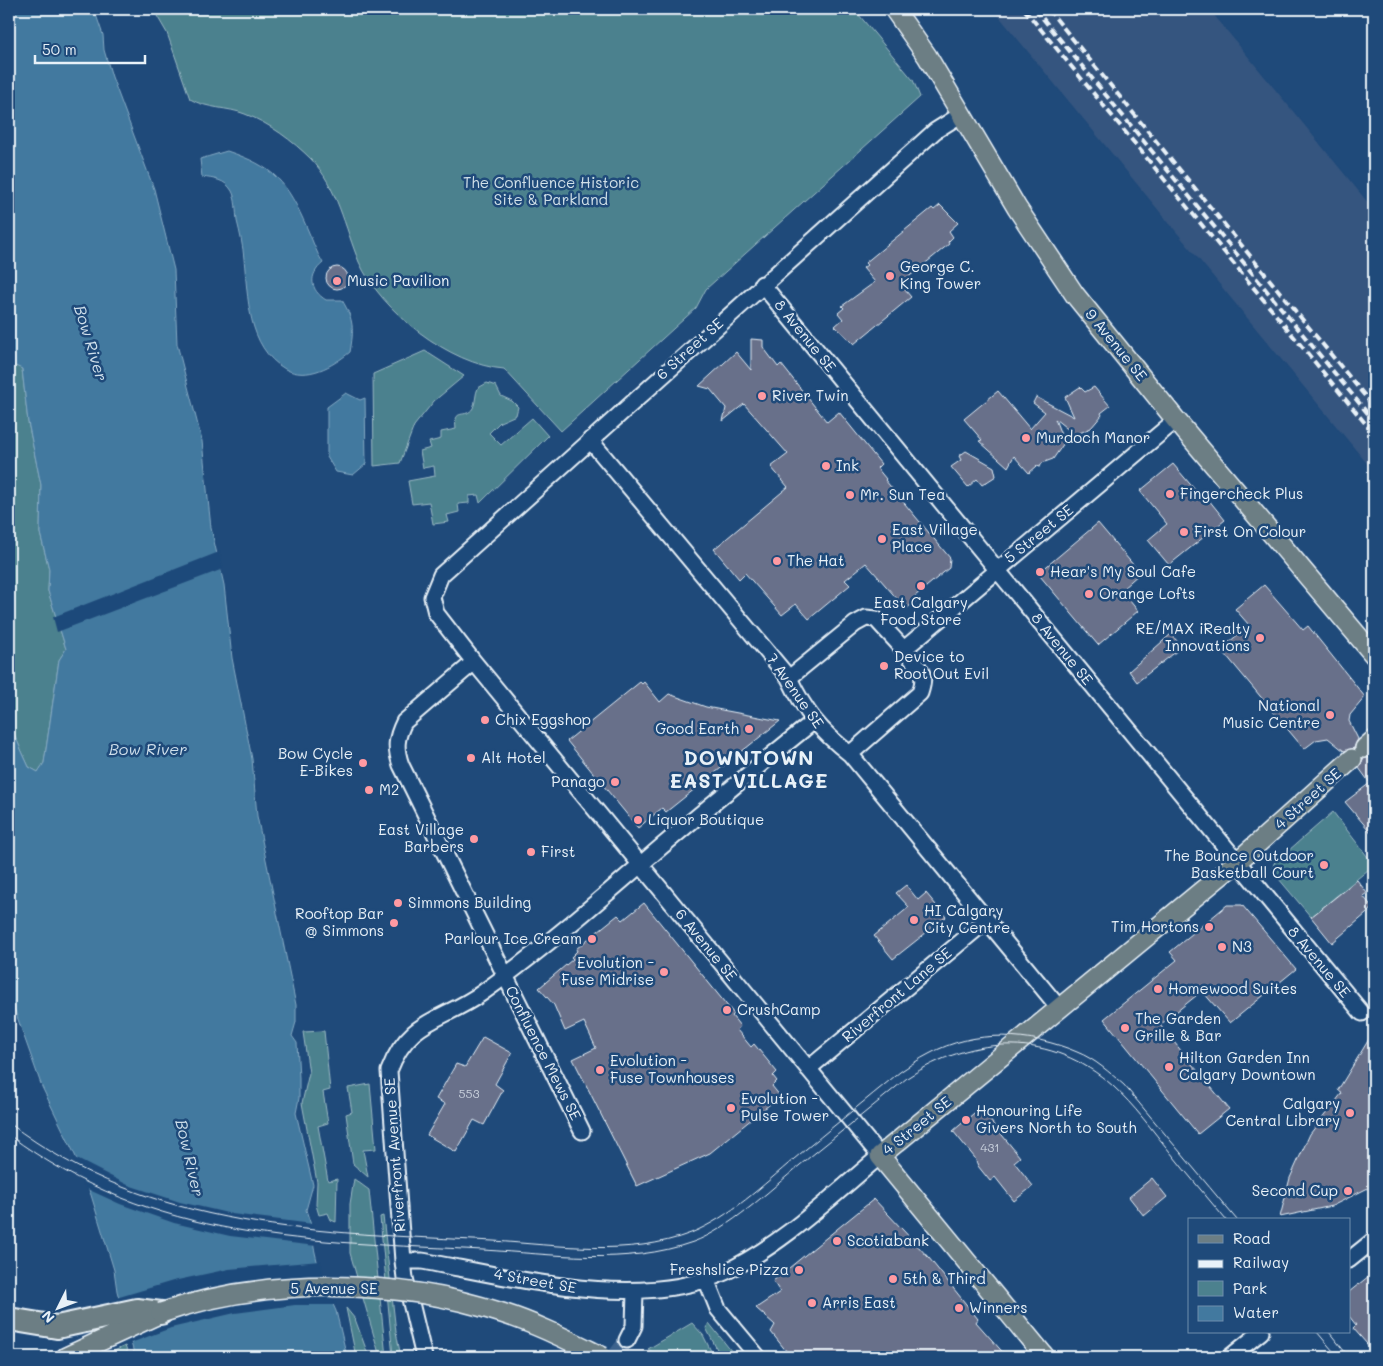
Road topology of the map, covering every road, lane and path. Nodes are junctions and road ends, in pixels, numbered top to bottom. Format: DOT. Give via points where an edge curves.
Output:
graph roads {
  1 [pos="894,9"];
  2 [pos="962,114"];
  3 [pos="762,284"];
  4 [pos="1176,420"];
  5 [pos="590,440"];
  6 [pos="996,569"];
  7 [pos="432,598"];
  8 [pos="903,650"];
  9 [pos="1374,655"];
  10 [pos="474,662"];
  11 [pos="789,678"];
  12 [pos="814,722"];
  13 [pos="1364,749"];
  14 [pos="850,754"];
  15 [pos="1237,862"];
  16 [pos="640,865"];
  17 [pos="986,921"];
  18 [pos="504,976"];
  19 [pos="1060,1009"];
  20 [pos="1362,1014"];
  21 [pos="808,1069"];
  22 [pos="582,1130"];
  23 [pos="880,1156"];
  24 [pos="1374,1240"];
  25 [pos="1350,1259"];
  26 [pos="403,1261"];
  27 [pos="706,1279"];
  28 [pos="635,1290"];
  29 [pos="161,1313"];
  30 [pos="9,1319"];
  31 [pos="104,1329"];
  32 [pos="1259,1334"];
  33 [pos="628,1340"];
  34 [pos="66,1357"];
  35 [pos="424,1357"];
  36 [pos="603,1357"];
  37 [pos="758,1357"];
  38 [pos="1045,1357"];
  39 [pos="1230,1357"];
  1 -- 2 [label="main road, 9 Avenue SE" via="928,56"];
  2 -- 3 [label="street, 6 Street SE" via="935,131"];
  2 -- 4 [label="main road, 9 Avenue SE" via="1017,208 1076,295"];
  3 -- 5 [label="street, 6 Street SE"];
  3 -- 6 [label="street, 8 Avenue SE"];
  4 -- 6 [label="street, 5 Street SE"];
  4 -- 9 [label="main road, 9 Avenue SE"];
  5 -- 7 [label="street, 6 Street SE" via="441,575"];
  5 -- 11 [label="street, 7 Avenue SE"];
  6 -- 8 [label="street, 5 Street SE"];
  6 -- 15 [label="street, 8 Avenue SE"];
  7 -- 10 [label="street, 6 Avenue SE" via="436,613"];
  8 -- 11 [label="street" via="876,619 866,618"];
  8 -- 14 [label="street" via="922,674 920,693"];
  10 -- 16 [label="street, 6 Avenue SE"];
  10 -- 18 [label="street, Confluence Mews SE" via="404,722 398,733 396,750"];
  11 -- 12 [label="street, 7 Avenue SE"];
  12 -- 14 [label="street, 7 Avenue SE"];
  12 -- 16 [label="street"];
  13 -- 15 [label="main road, 4 Street SE"];
  14 -- 17 [label="street, 7 Avenue SE"];
  15 -- 19 [label="main road, 4 Street SE"];
  15 -- 20 [label="street, 8 Avenue SE"];
  16 -- 18 [label="street, Riverfront Avenue SE"];
  16 -- 21 [label="street, 6 Avenue SE"];
  17 -- 19 [label="street, 7 Avenue SE"];
  17 -- 21 [label="street, Riverfront Lane SE"];
  18 -- 22 [label="street, Confluence Mews SE"];
  18 -- 26 [label="street, Riverfront Avenue SE" via="470,1001 417,1029 396,1051 389,1071"];
  19 -- 23 [label="main road, 4 Street SE"];
  21 -- 23 [label="street, 6 Avenue SE"];
  23 -- 27 [label="street, 4 Street SE" via="759,1254"];
  23 -- 38 [label="main road, 6 Avenue SE"];
  24 -- 25 [label="street"];
  26 -- 28 [label="street, 4 Street SE" via="422,1261 594,1290"];
  26 -- 35 [label="street, Riverfront Avenue SE"];
  27 -- 28 [label="street, 4 Street SE"];
  27 -- 37 [label="street" via="718,1309"];
  28 -- 33 [label="street" via="634,1326"];
  29 -- 31 [label="highway" via="137,1310"];
  29 -- 36 [label="main road, 5 Avenue SE, bridge" via="209,1300 267,1290 329,1287 400,1290 501,1312"];
  30 -- 31 [label="highway" via="57,1327"];
  31 -- 34 [label="main road"];
  32 -- 39 [label="street"];
}
